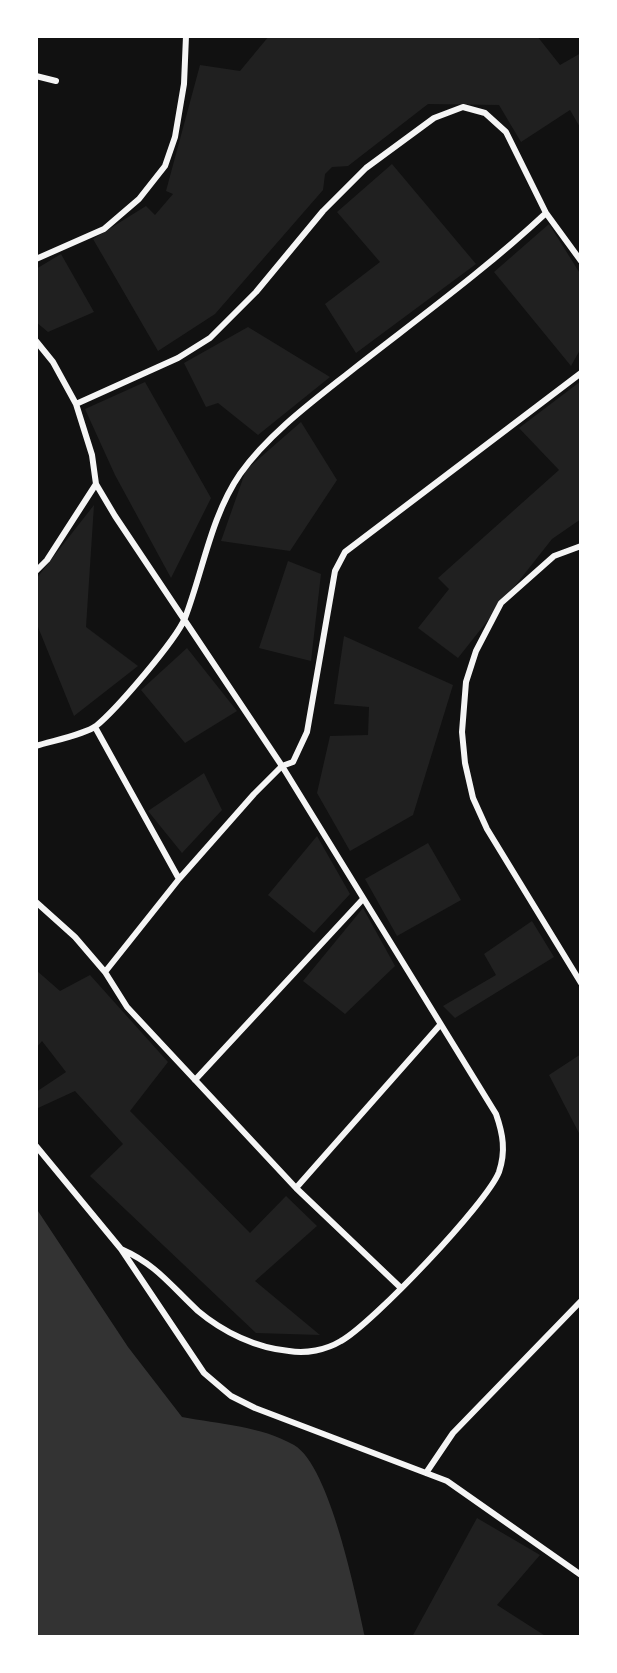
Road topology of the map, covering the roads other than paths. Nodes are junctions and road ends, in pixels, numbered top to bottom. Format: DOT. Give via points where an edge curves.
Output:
graph roads {
  1 [pos="186,36"];
  2 [pos="36,76"];
  3 [pos="56,81"];
  4 [pos="546,213"];
  5 [pos="36,259"];
  6 [pos="581,261"];
  7 [pos="36,341"];
  8 [pos="581,373"];
  9 [pos="76,404"];
  10 [pos="96,484"];
  11 [pos="581,546"];
  12 [pos="36,571"];
  13 [pos="184,621"];
  14 [pos="94,727"];
  15 [pos="36,746"];
  16 [pos="282,766"];
  17 [pos="179,879"];
  18 [pos="363,899"];
  19 [pos="36,902"];
  20 [pos="105,972"];
  21 [pos="581,983"];
  22 [pos="440,1025"];
  23 [pos="195,1080"];
  24 [pos="36,1146"];
  25 [pos="296,1188"];
  26 [pos="121,1249"];
  27 [pos="401,1288"];
  28 [pos="581,1301"];
  29 [pos="426,1473"];
  30 [pos="581,1575"];
  1 -- 5 [label="street" via="184,84 175,137 165,166 139,199 104,229"];
  2 -- 3 [label="street"];
  4 -- 6 [label="street"];
  4 -- 9 [label="street" via="506,132 485,113 463,107 434,118 358,175 256,292 210,338 178,358"];
  4 -- 13 [label="street" via="505,251 315,400 262,447 240,476 215,527"];
  7 -- 9 [label="street" via="53,362"];
  8 -- 16 [label="street" via="345,552 332,583 307,732 293,762"];
  9 -- 10 [label="street" via="92,455"];
  10 -- 12 [label="street"];
  10 -- 13 [label="street"];
  11 -- 21 [label="street" via="554,556 501,603 476,651 466,682 462,732 473,798 487,829"];
  13 -- 14 [label="street" via="146,671"];
  13 -- 16 [label="street"];
  14 -- 15 [label="street"];
  14 -- 17 [label="street"];
  16 -- 17 [label="street"];
  16 -- 18 [label="street"];
  17 -- 20 [label="street"];
  18 -- 22 [label="street"];
  18 -- 23 [label="street"];
  19 -- 20 [label="street" via="75,937"];
  20 -- 23 [label="street" via="127,1007"];
  22 -- 25 [label="street"];
  22 -- 27 [label="street" via="496,1114 504,1154 486,1194"];
  23 -- 25 [label="street"];
  24 -- 26 [label="street"];
  25 -- 27 [label="street"];
  26 -- 27 [label="street" via="156,1268 200,1312 224,1329 265,1347 290,1352 316,1351 341,1342"];
  26 -- 29 [label="street" via="204,1373 231,1396"];
  28 -- 29 [label="street" via="453,1433"];
  29 -- 30 [label="street" via="447,1481"];
}
